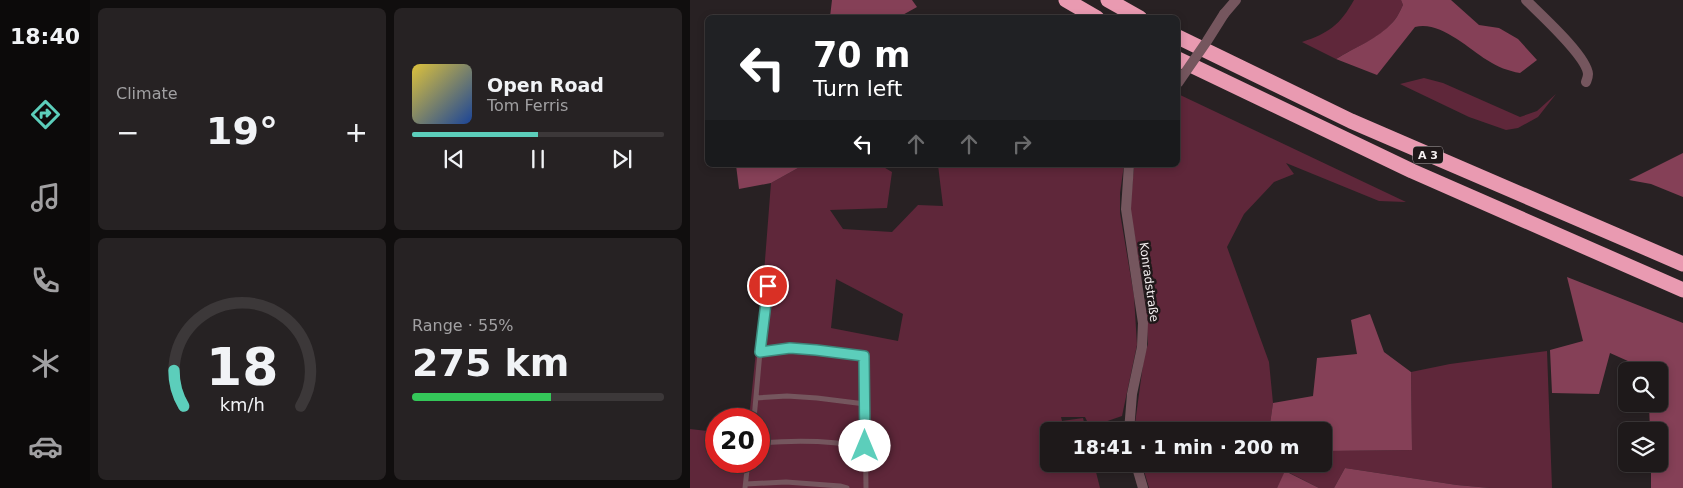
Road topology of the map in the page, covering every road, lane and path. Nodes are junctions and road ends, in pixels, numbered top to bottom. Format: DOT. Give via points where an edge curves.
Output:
graph roads {
  1 [pos="1066,0"];
  2 [pos="1108,0"];
  3 [pos="1236,0"];
  4 [pos="1526,0"];
  5 [pos="1093,15"];
  6 [pos="1135,15"];
  7 [pos="1180,38"];
  8 [pos="1180,60"];
  9 [pos="1180,80"];
  10 [pos="1586,82"];
  11 [pos="1129,167"];
  12 [pos="1683,264"];
  13 [pos="768,286"];
  14 [pos="1683,290"];
  15 [pos="760,352"];
  16 [pos="756,398"];
  17 [pos="865,404"];
  18 [pos="755,408"];
  19 [pos="1129,422"];
  20 [pos="770,442"];
  21 [pos="865,446"];
  22 [pos="1138,472"];
  23 [pos="747,473"];
  24 [pos="745,486"];
  25 [pos="847,488"];
  26 [pos="866,488"];
  27 [pos="1143,488"];
  1 -- 5 [label="highway"];
  2 -- 6 [label="highway"];
  3 -- 9 [label="street, bridge"];
  4 -- 10 [label="street" via="1575,50 1585,64"];
  7 -- 12 [label="highway, A 3" via="1350,121"];
  8 -- 14 [label="highway, A 3" via="1412,171"];
  11 -- 19 [label="street, Konradstraße" via="1126,209 1143,323"];
  13 -- 15 [label="lane"];
  15 -- 16 [label="lane"];
  15 -- 17 [label="lane" via="790,348 864,356"];
  16 -- 17 [label="lane" via="787,396"];
  16 -- 18 [label="lane"];
  17 -- 21 [label="lane"];
  20 -- 21 [label="lane" via="842,442"];
  21 -- 26 [label="lane"];
  22 -- 27 [label="street"];
  23 -- 24 [label="lane"];
  24 -- 25 [label="lane" via="786,482"];
}
